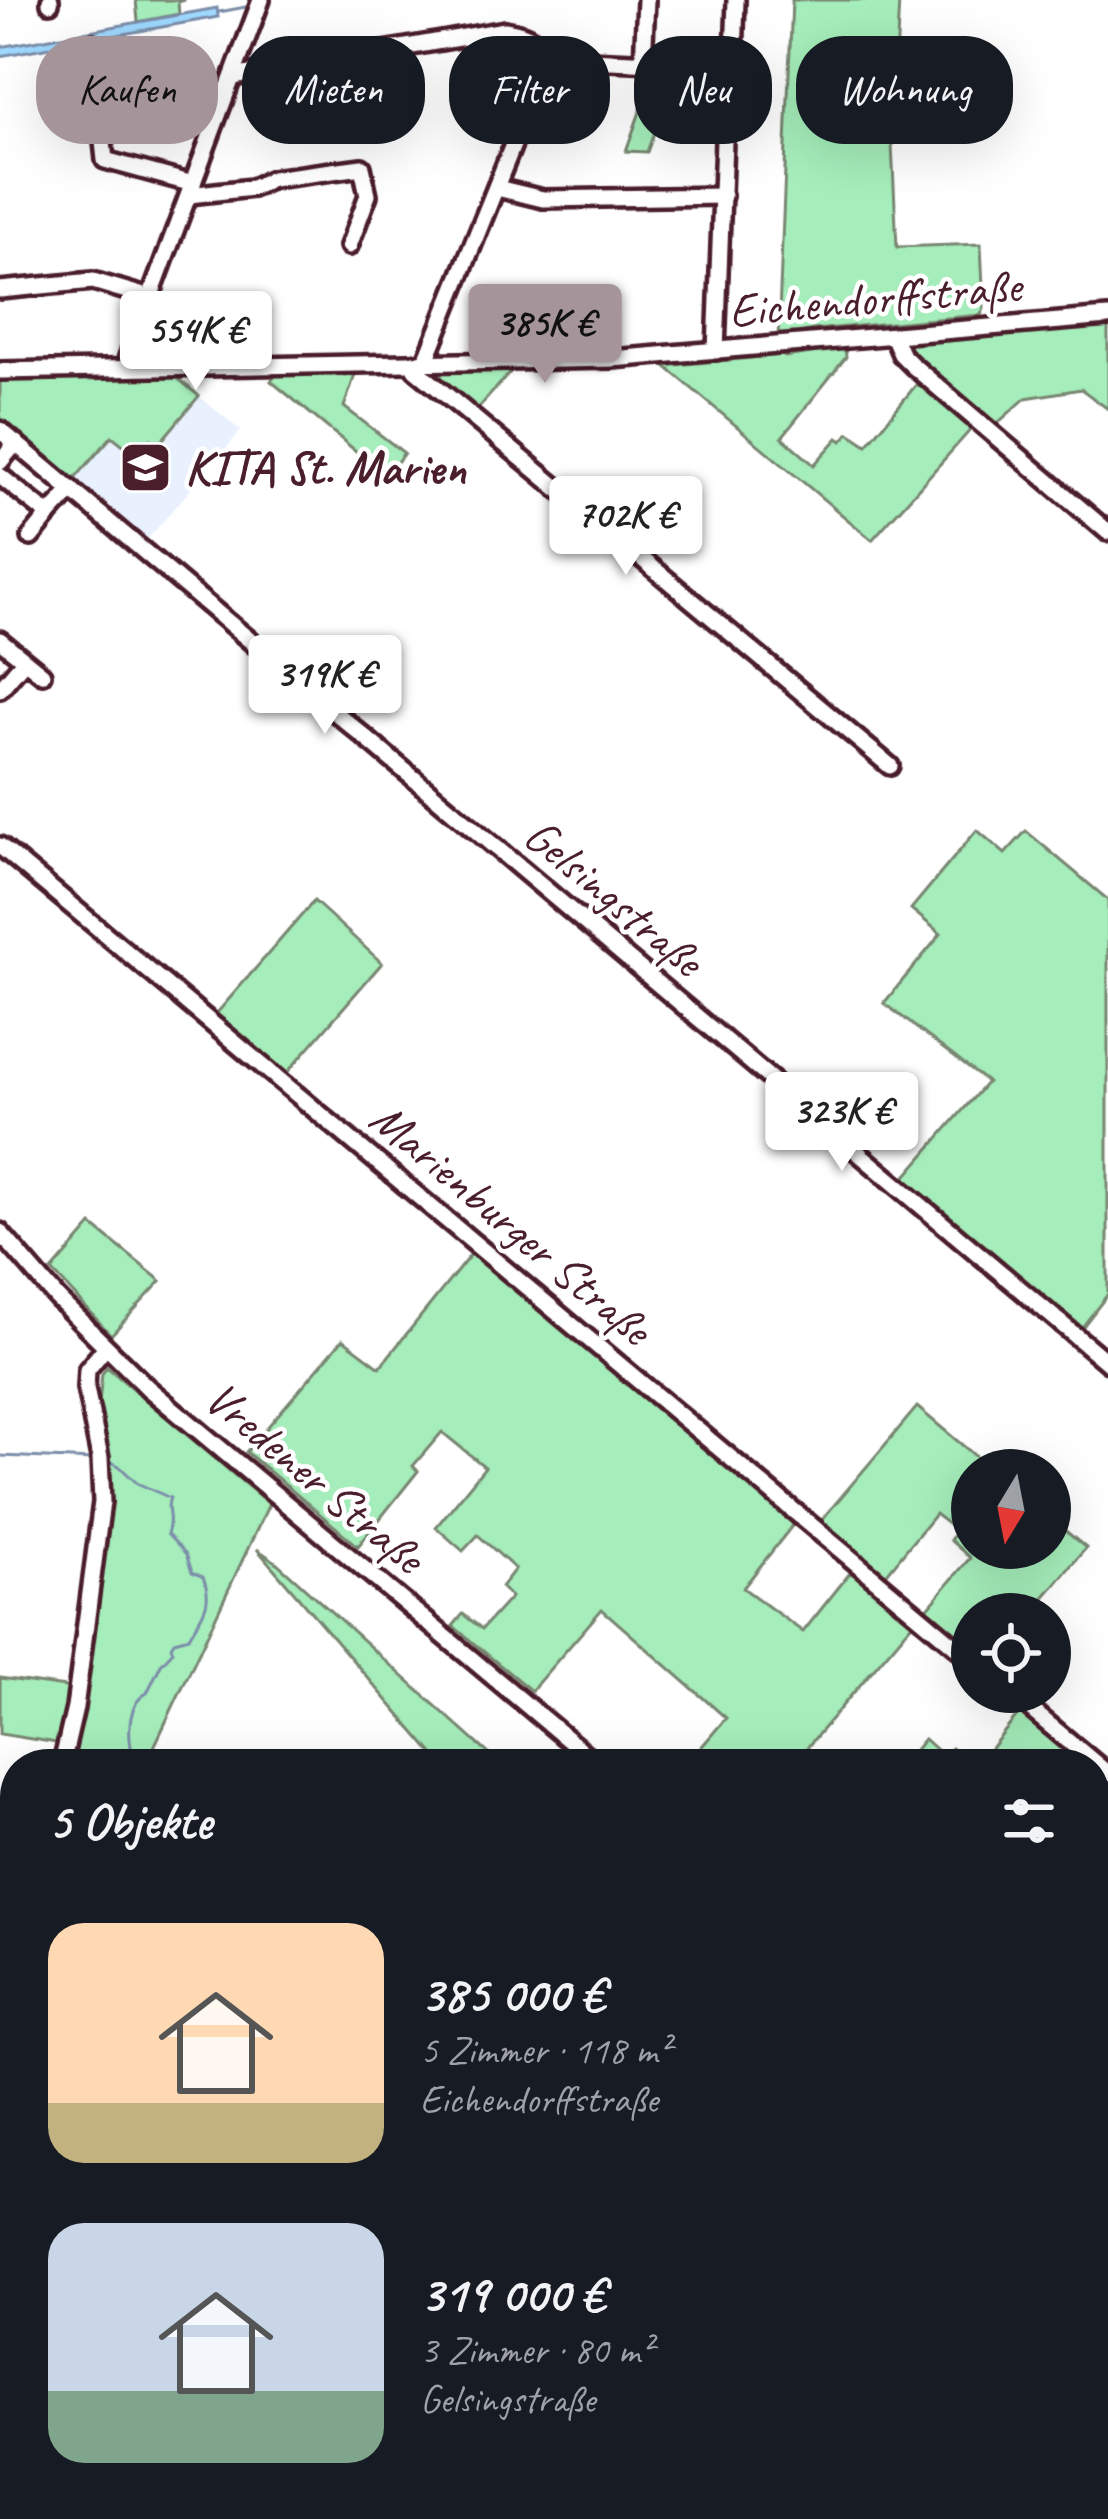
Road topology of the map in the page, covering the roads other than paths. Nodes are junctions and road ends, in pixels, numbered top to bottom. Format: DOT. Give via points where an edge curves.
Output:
graph roads {
  1 [pos="646,0"];
  2 [pos="736,0"];
  3 [pos="258,6"];
  4 [pos="470,36"];
  5 [pos="528,36"];
  6 [pos="644,36"];
  7 [pos="735,36"];
  8 [pos="449,39"];
  9 [pos="233,76"];
  10 [pos="103,144"];
  11 [pos="514,144"];
  12 [pos="724,144"];
  13 [pos="496,188"];
  14 [pos="191,190"];
  15 [pos="723,196"];
  16 [pos="349,246"];
  17 [pos="0,290"];
  18 [pos="150,298"];
  19 [pos="1108,317"];
  20 [pos="893,335"];
  21 [pos="716,350"];
  22 [pos="420,363"];
  23 [pos="128,368"];
  24 [pos="0,371"];
  25 [pos="0,430"];
  26 [pos="16,443"];
  27 [pos="0,462"];
  28 [pos="0,476"];
  29 [pos="72,490"];
  30 [pos="49,515"];
  31 [pos="1108,532"];
  32 [pos="31,537"];
  33 [pos="0,640"];
  34 [pos="24,661"];
  35 [pos="42,674"];
  36 [pos="0,689"];
  37 [pos="890,766"];
  38 [pos="0,846"];
  39 [pos="0,1232"];
  40 [pos="105,1348"];
  41 [pos="1108,1363"];
  42 [pos="951,1642"];
  43 [pos="1035,1713"];
  44 [pos="65,1749"];
  45 [pos="579,1749"];
  46 [pos="1078,1749"];
  1 -- 6 [label="street"];
  2 -- 7 [label="street"];
  3 -- 9 [label="street"];
  4 -- 5 [label="street"];
  8 -- 9 [label="street"];
  9 -- 14 [label="street"];
  10 -- 14 [label="street" via="105,160"];
  11 -- 13 [label="street"];
  12 -- 15 [label="street"];
  13 -- 15 [label="street" via="543,199"];
  13 -- 22 [label="street"];
  14 -- 16 [label="street" via="252,188 362,167 368,195"];
  14 -- 18 [label="street"];
  15 -- 21 [label="street"];
  17 -- 18 [label="street" via="93,281"];
  18 -- 23 [label="street"];
  19 -- 20 [label="street, Eichendorffstraße"];
  20 -- 21 [label="street, Eichendorffstraße"];
  20 -- 31 [label="street" via="912,365"];
  21 -- 22 [label="street, Eichendorffstraße"];
  22 -- 23 [label="street, Eichendorffstraße"];
  22 -- 37 [label="street" via="415,369"];
  23 -- 24 [label="street, Eichendorffstraße"];
  25 -- 26 [label="street, Gelsingstraße"];
  26 -- 27 [label="street"];
  26 -- 29 [label="street, Gelsingstraße"];
  28 -- 30 [label="street"];
  29 -- 30 [label="street"];
  29 -- 41 [label="street, Gelsingstraße"];
  30 -- 32 [label="street"];
  33 -- 34 [label="street"];
  34 -- 35 [label="street"];
  34 -- 36 [label="street"];
  38 -- 42 [label="street, Marienburger Straße"];
  39 -- 40 [label="street, Vredener Straße"];
  40 -- 44 [label="street" via="87,1370 102,1502"];
  40 -- 45 [label="street, Vredener Straße"];
  43 -- 46 [label="street"];
}
